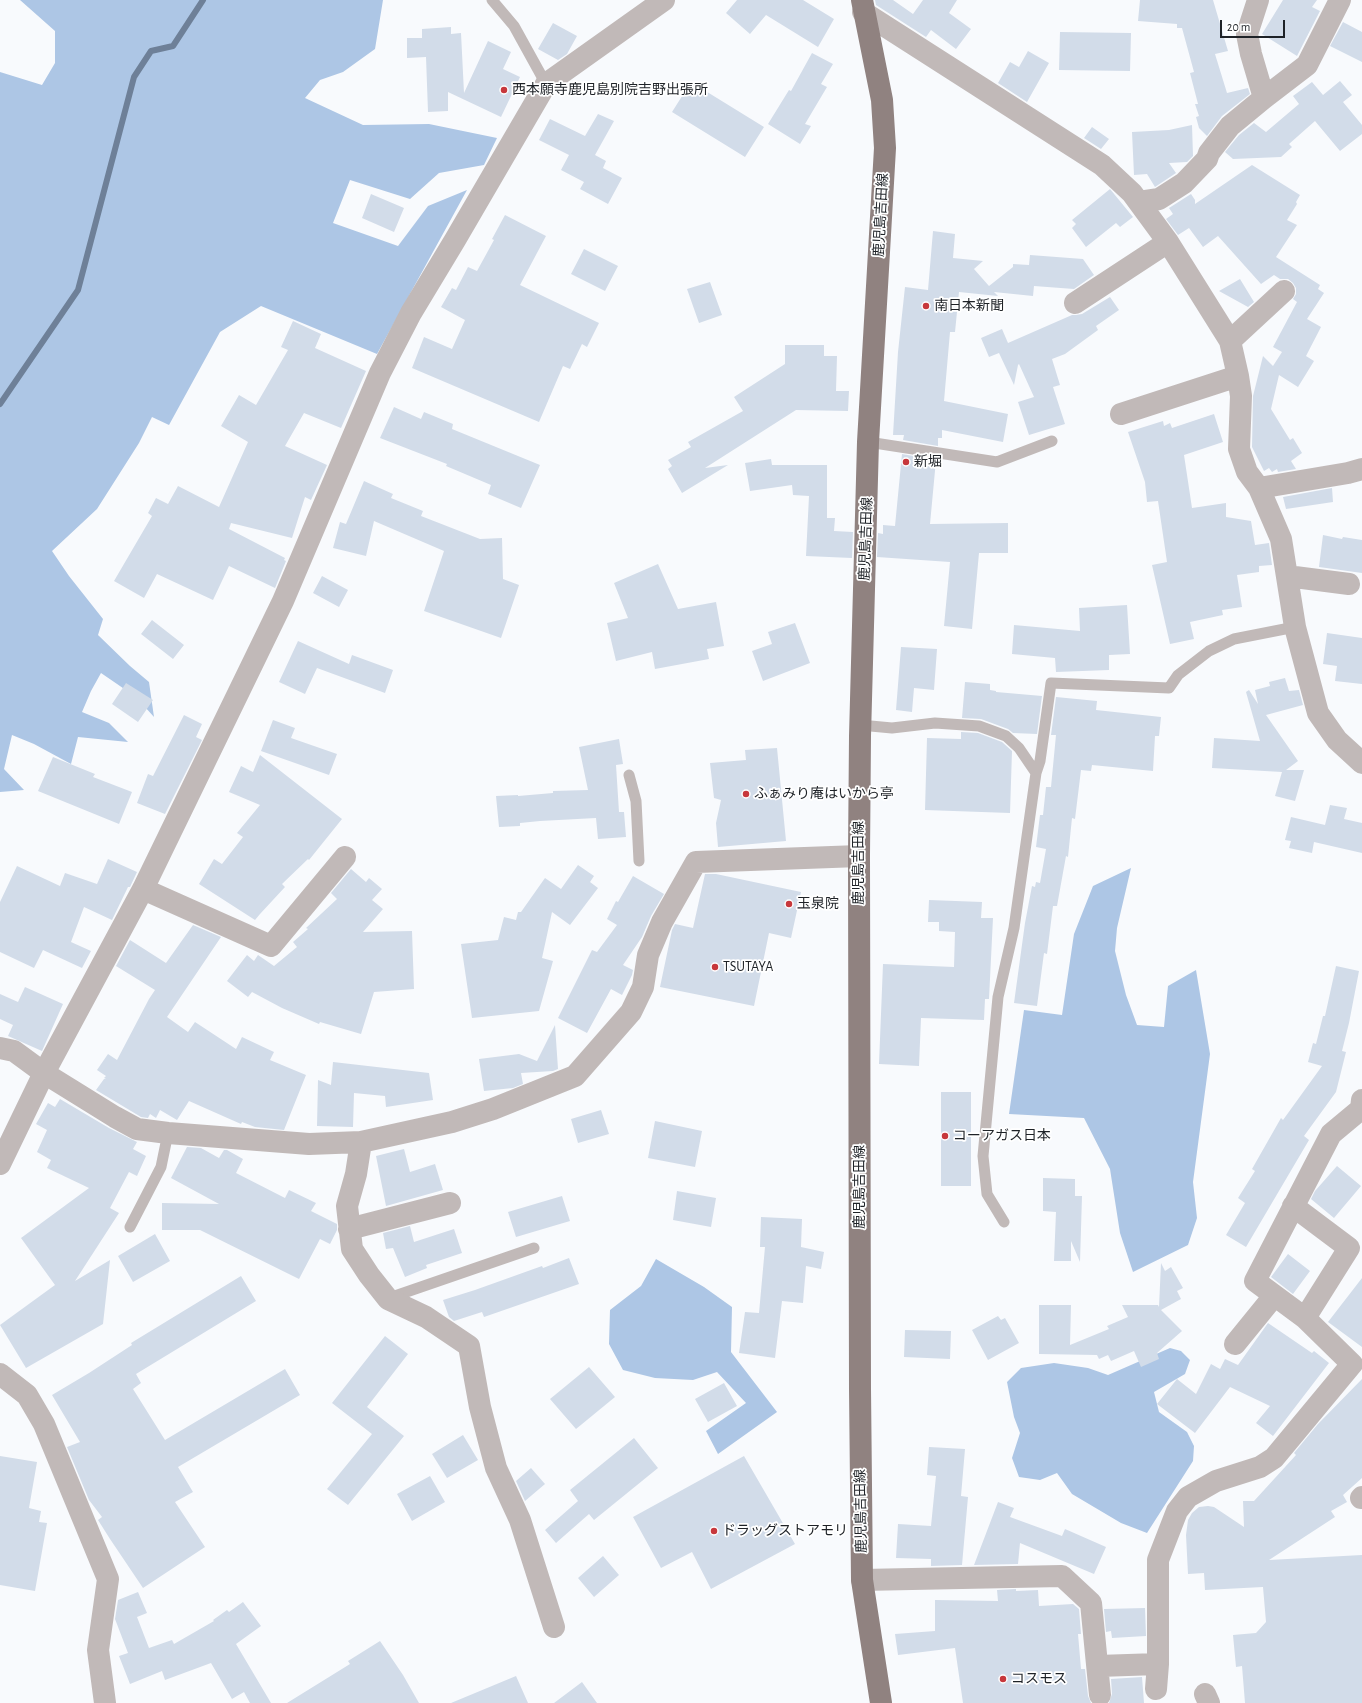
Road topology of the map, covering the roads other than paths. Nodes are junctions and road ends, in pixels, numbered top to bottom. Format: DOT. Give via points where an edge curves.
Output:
graph roads {
  1 [pos="492,0"];
  2 [pos="664,0"];
  3 [pos="1258,0"];
  4 [pos="1340,0"];
  5 [pos="863,6"];
  6 [pos="546,84"];
  7 [pos="1264,98"];
  8 [pos="1139,202"];
  9 [pos="1168,242"];
  10 [pos="1284,291"];
  11 [pos="1075,303"];
  12 [pos="1230,341"];
  13 [pos="1238,376"];
  14 [pos="1121,414"];
  15 [pos="1052,441"];
  16 [pos="868,442"];
  17 [pos="1362,469"];
  18 [pos="1259,488"];
  19 [pos="1287,576"];
  20 [pos="1349,584"];
  21 [pos="1295,627"];
  22 [pos="860,725"];
  23 [pos="1362,763"];
  24 [pos="1036,773"];
  25 [pos="629,775"];
  26 [pos="859,856"];
  27 [pos="345,858"];
  28 [pos="639,861"];
  29 [pos="143,889"];
  30 [pos="0,1048"];
  31 [pos="44,1073"];
  32 [pos="1362,1100"];
  33 [pos="168,1134"];
  34 [pos="361,1142"];
  35 [pos="1,1161"];
  36 [pos="450,1203"];
  37 [pos="1293,1206"];
  38 [pos="1004,1222"];
  39 [pos="130,1227"];
  40 [pos="350,1229"];
  41 [pos="534,1248"];
  42 [pos="1274,1296"];
  43 [pos="388,1299"];
  44 [pos="1304,1318"];
  45 [pos="1235,1344"];
  46 [pos="1357,1368"];
  47 [pos="0,1374"];
  48 [pos="862,1580"];
  49 [pos="554,1627"];
  50 [pos="1158,1664"];
  51 [pos="1098,1666"];
  52 [pos="1156,1689"];
  53 [pos="1100,1695"];
  54 [pos="105,1703"];
  55 [pos="881,1703"];
  1 -- 6 [label="lane" via="514,26"];
  2 -- 6 [label="street"];
  3 -- 7 [label="street" via="1248,34"];
  4 -- 7 [label="street" via="1307,65"];
  5 -- 8 [label="street" via="1102,165"];
  5 -- 16 [label="main road, 鹿児島吉田線" via="882,100 885,148"];
  6 -- 29 [label="street" via="410,313 384,366 283,602"];
  7 -- 8 [label="street" via="1230,126 1207,159 1184,183 1159,199"];
  8 -- 9 [label="street"];
  9 -- 11 [label="street"];
  9 -- 12 [label="street"];
  10 -- 12 [label="street"];
  12 -- 13 [label="street"];
  13 -- 14 [label="street"];
  13 -- 18 [label="street" via="1241,396 1239,449 1247,472"];
  15 -- 16 [label="lane" via="997,462"];
  16 -- 22 [label="main road, 鹿児島吉田線"];
  17 -- 18 [label="street"];
  18 -- 19 [label="street" via="1281,539"];
  19 -- 20 [label="street"];
  19 -- 21 [label="street"];
  21 -- 23 [label="street" via="1318,712 1337,740"];
  21 -- 24 [label="lane" via="1234,640 1209,651 1178,675 1169,688 1051,683"];
  22 -- 24 [label="lane" via="892,728 935,723 979,726 1006,736 1019,748"];
  22 -- 26 [label="main road, 鹿児島吉田線"];
  24 -- 38 [label="lane" via="1014,928 998,997 983,1156 987,1194"];
  25 -- 28 [label="lane" via="636,801"];
  26 -- 34 [label="street" via="696,862 662,922 648,955 643,987 631,1012 575,1076 493,1109 452,1122"];
  26 -- 48 [label="main road, 鹿児島吉田線"];
  27 -- 29 [label="street" via="271,946"];
  29 -- 31 [label="street"];
  30 -- 31 [label="street" via="14,1051"];
  31 -- 33 [label="street" via="136,1129"];
  31 -- 35 [label="street"];
  32 -- 37 [label="street" via="1361,1109 1331,1134"];
  33 -- 34 [label="street" via="309,1144"];
  33 -- 39 [label="lane" via="162,1167"];
  34 -- 40 [label="street" via="347,1206"];
  36 -- 40 [label="street"];
  37 -- 42 [label="street" via="1256,1282"];
  37 -- 44 [label="street" via="1349,1248"];
  40 -- 43 [label="street" via="352,1249"];
  41 -- 43 [label="lane"];
  42 -- 44 [label="street"];
  42 -- 45 [label="street"];
  43 -- 49 [label="street" via="426,1317 469,1346 480,1407 496,1468 520,1520"];
  44 -- 46 [label="street"];
  46 -- 50 [label="street" via="1274,1458 1260,1467 1216,1481 1188,1497 1177,1512 1158,1560"];
  47 -- 54 [label="street" via="26,1395 44,1424 108,1579 98,1650"];
  48 -- 51 [label="street" via="1062,1576 1091,1603"];
  48 -- 55 [label="main road, 鹿児島吉田線"];
  50 -- 51 [label="street"];
  50 -- 52 [label="street"];
  51 -- 53 [label="street"];
}
